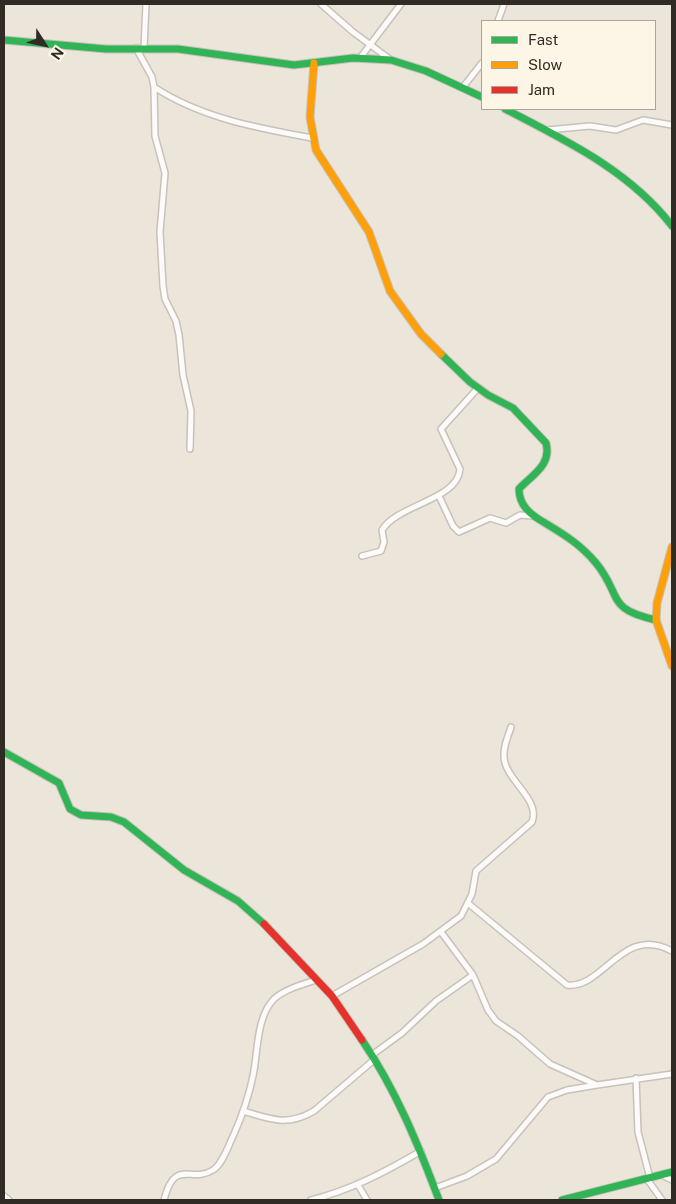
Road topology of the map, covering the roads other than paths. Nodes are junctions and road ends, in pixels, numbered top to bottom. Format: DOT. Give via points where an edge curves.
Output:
graph roads {
  1 [pos="146,4"];
  2 [pos="321,4"];
  3 [pos="401,4"];
  4 [pos="504,4"];
  5 [pos="498,20"];
  6 [pos="4,40"];
  7 [pos="369,43"];
  8 [pos="140,48"];
  9 [pos="360,58"];
  10 [pos="391,60"];
  11 [pos="314,63"];
  12 [pos="481,65"];
  13 [pos="154,87"];
  14 [pos="463,87"];
  15 [pos="481,96"];
  16 [pos="508,110"];
  17 [pos="672,125"];
  18 [pos="547,130"];
  19 [pos="312,138"];
  20 [pos="672,226"];
  21 [pos="478,388"];
  22 [pos="190,449"];
  23 [pos="439,496"];
  24 [pos="533,516"];
  25 [pos="672,547"];
  26 [pos="362,556"];
  27 [pos="656,620"];
  28 [pos="672,666"];
  29 [pos="512,727"];
  30 [pos="4,752"];
  31 [pos="469,904"];
  32 [pos="441,932"];
  33 [pos="672,951"];
  34 [pos="473,975"];
  35 [pos="316,980"];
  36 [pos="332,996"];
  37 [pos="373,1057"];
  38 [pos="672,1074"];
  39 [pos="636,1078"];
  40 [pos="597,1085"];
  41 [pos="243,1111"];
  42 [pos="421,1151"];
  43 [pos="672,1172"];
  44 [pos="662,1175"];
  45 [pos="648,1179"];
  46 [pos="672,1180"];
  47 [pos="358,1185"];
  48 [pos="434,1188"];
  49 [pos="4,1196"];
  50 [pos="9,1200"];
  51 [pos="164,1200"];
  52 [pos="311,1200"];
  53 [pos="368,1200"];
  54 [pos="439,1200"];
  55 [pos="562,1200"];
  56 [pos="662,1200"];
  1 -- 8 [label="street"];
  2 -- 7 [label="street"];
  3 -- 7 [label="street"];
  4 -- 5 [label="street"];
  6 -- 8 [label="street" via="106,49"];
  7 -- 9 [label="street"];
  7 -- 10 [label="street"];
  8 -- 11 [label="street" via="276,64"];
  8 -- 13 [label="street"];
  9 -- 10 [label="street"];
  9 -- 11 [label="street" via="332,58"];
  10 -- 14 [label="street"];
  11 -- 19 [label="street" via="310,108"];
  12 -- 14 [label="street"];
  13 -- 19 [label="street" via="169,97 222,118"];
  13 -- 22 [label="street" via="155,136 165,173 160,232 163,286 165,299 176,321 183,375 192,411"];
  14 -- 15 [label="street"];
  16 -- 18 [label="street"];
  17 -- 18 [label="street" via="643,120 616,130 590,126"];
  18 -- 20 [label="street" via="646,193"];
  19 -- 21 [label="street" via="322,160 369,232 390,291 421,334 449,364"];
  21 -- 23 [label="street" via="441,429 460,469 456,481"];
  21 -- 24 [label="street" via="513,408 549,450 548,459 518,492"];
  23 -- 24 [label="street" via="459,532 490,518 506,523 520,515"];
  23 -- 26 [label="street" via="389,522 382,530 384,542 381,551"];
  24 -- 27 [label="street" via="578,543 601,569 621,606 628,612"];
  25 -- 27 [label="street" via="656,602"];
  27 -- 28 [label="street"];
  29 -- 31 [label="street" via="505,744 504,759 535,816 522,832 476,871"];
  30 -- 35 [label="street" via="59,783 70,810 81,815 119,819 184,870 238,901"];
  31 -- 32 [label="street" via="461,916"];
  31 -- 33 [label="street" via="567,985 585,982 613,958 628,950 653,946"];
  32 -- 34 [label="street"];
  32 -- 36 [label="street"];
  34 -- 37 [label="street" via="436,1001"];
  34 -- 40 [label="street" via="496,1021 550,1064"];
  35 -- 36 [label="street"];
  35 -- 41 [label="street" via="282,993 265,1012 253,1078"];
  36 -- 37 [label="street"];
  37 -- 41 [label="street" via="314,1112 304,1117 284,1121"];
  37 -- 42 [label="street"];
  38 -- 39 [label="street"];
  39 -- 40 [label="street"];
  39 -- 45 [label="street" via="638,1132"];
  40 -- 48 [label="street" via="548,1097 496,1159 467,1176"];
  41 -- 51 [label="street" via="213,1170 175,1177"];
  42 -- 47 [label="street"];
  42 -- 48 [label="street"];
  43 -- 44 [label="street"];
  44 -- 45 [label="street"];
  44 -- 46 [label="street"];
  45 -- 55 [label="street"];
  45 -- 56 [label="street"];
  47 -- 52 [label="street"];
  47 -- 53 [label="street"];
  48 -- 54 [label="street"];
  49 -- 50 [label="street"];
}
